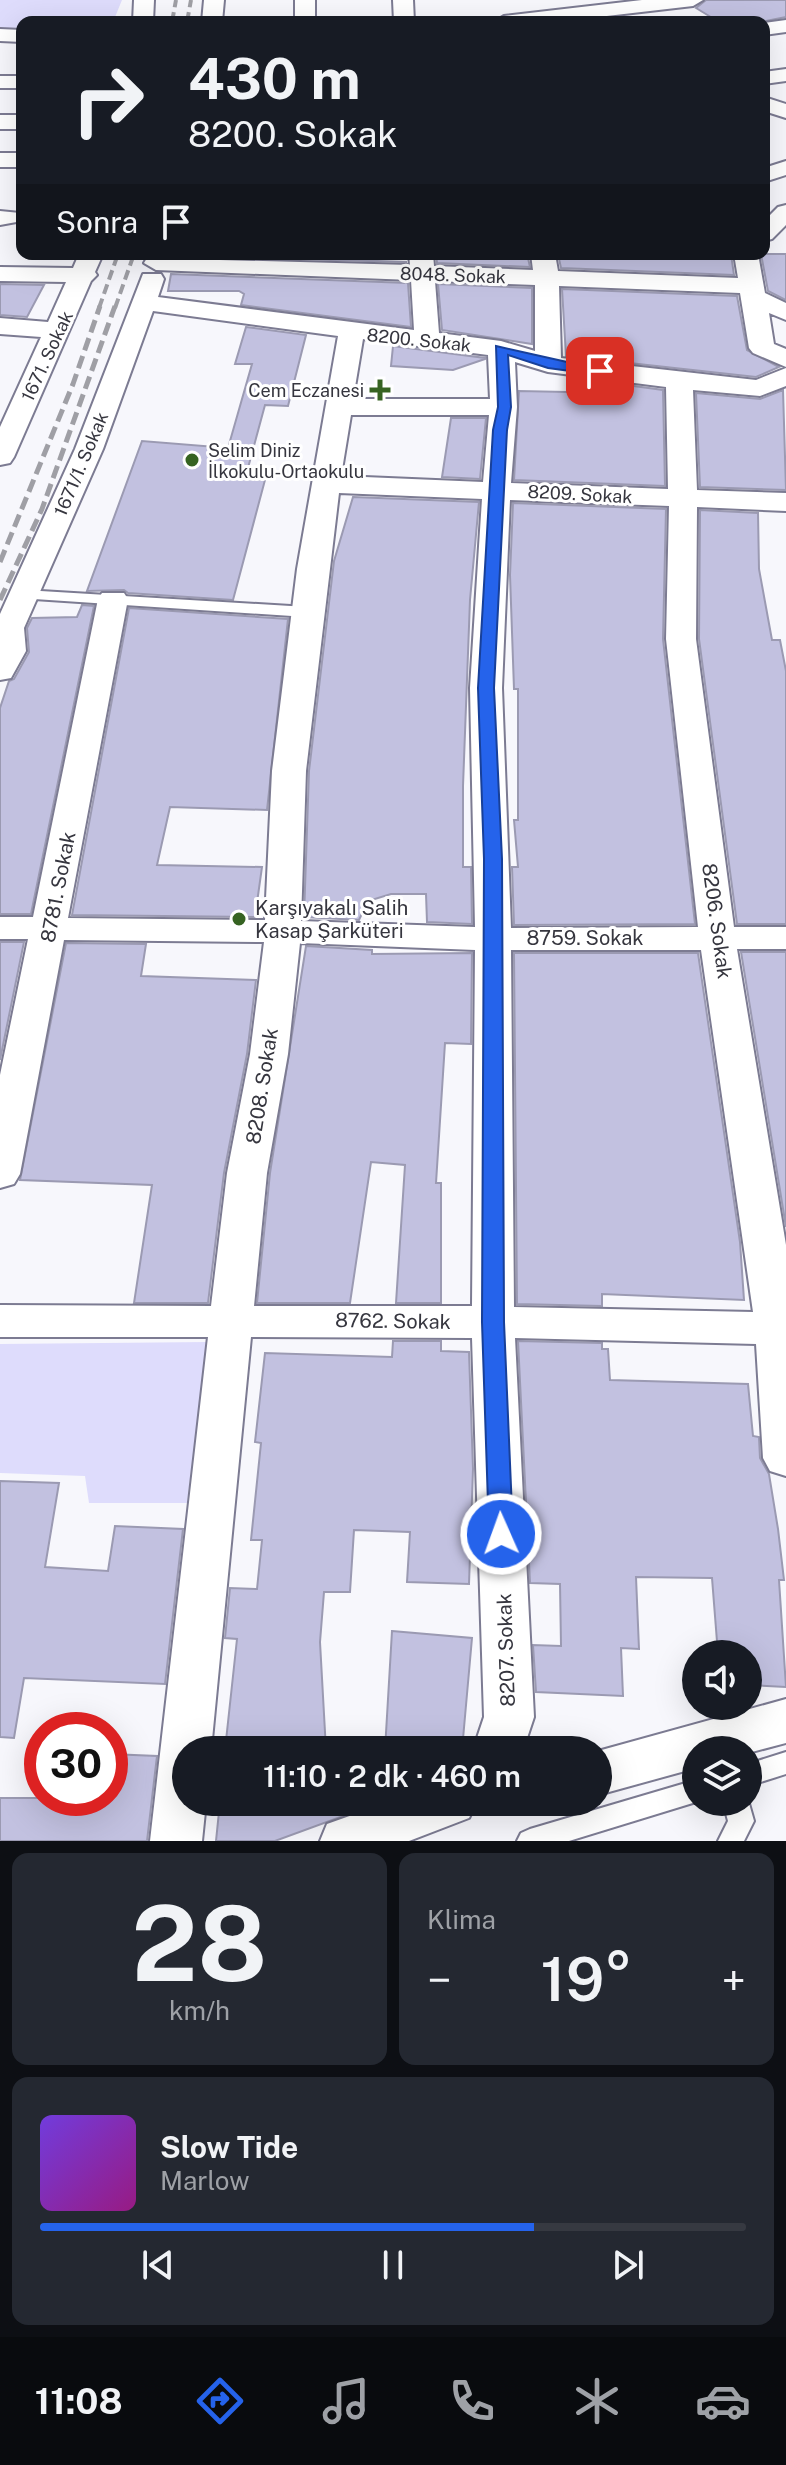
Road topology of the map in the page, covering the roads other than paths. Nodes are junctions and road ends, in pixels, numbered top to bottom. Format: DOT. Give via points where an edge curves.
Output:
graph roads {
  1 [pos="693,0"];
  2 [pos="556,16"];
  3 [pos="156,260"];
  4 [pos="251,260"];
  5 [pos="747,260"];
  6 [pos="298,261"];
  7 [pos="422,264"];
  8 [pos="88,265"];
  9 [pos="545,266"];
  10 [pos="0,274"];
  11 [pos="750,291"];
  12 [pos="145,303"];
  13 [pos="786,312"];
  14 [pos="294,324"];
  15 [pos="0,326"];
  16 [pos="59,331"];
  17 [pos="351,332"];
  18 [pos="427,340"];
  19 [pos="501,349"];
  20 [pos="786,359"];
  21 [pos="548,364"];
  22 [pos="786,376"];
  23 [pos="679,381"];
  24 [pos="0,390"];
  25 [pos="30,392"];
  26 [pos="339,407"];
  27 [pos="504,407"];
  28 [pos="0,457"];
  29 [pos="327,484"];
  30 [pos="497,489"];
  31 [pos="683,499"];
  32 [pos="786,502"];
  33 [pos="24,595"];
  34 [pos="113,599"];
  35 [pos="307,612"];
  36 [pos="0,671"];
  37 [pos="0,928"];
  38 [pos="51,928"];
  39 [pos="282,931"];
  40 [pos="717,938"];
  41 [pos="786,938"];
  42 [pos="494,939"];
  43 [pos="0,1174"];
  44 [pos="231,1319"];
  45 [pos="0,1321"];
  46 [pos="493,1322"];
  47 [pos="782,1329"];
  48 [pos="786,1458"];
  49 [pos="786,1721"];
  50 [pos="503,1736"];
  51 [pos="786,1763"];
  52 [pos="612,1769"];
  53 [pos="762,1771"];
  54 [pos="682,1795"];
  55 [pos="413,1816"];
  56 [pos="740,1816"];
  57 [pos="176,1841"];
  58 [pos="346,1841"];
  59 [pos="530,1841"];
  60 [pos="731,1841"];
  1 -- 2 [label="street"];
  3 -- 12 [label="street, 1671/1. Sokak"];
  4 -- 6 [label="street, 8048. Sokak"];
  5 -- 11 [label="street"];
  6 -- 7 [label="street, 8048. Sokak"];
  6 -- 14 [label="street"];
  7 -- 9 [label="street, 8048. Sokak"];
  7 -- 18 [label="street"];
  8 -- 10 [label="street"];
  8 -- 16 [label="street, 1671. Sokak"];
  9 -- 11 [label="street, 8048. Sokak"];
  9 -- 21 [label="street"];
  11 -- 13 [label="street"];
  11 -- 20 [label="street" via="762,348"];
  12 -- 14 [label="street, 8200. Sokak"];
  12 -- 33 [label="street, 1671/1. Sokak" via="89,449"];
  14 -- 17 [label="street, 8200. Sokak"];
  15 -- 16 [label="street"];
  16 -- 25 [label="street, 1671. Sokak"];
  17 -- 18 [label="street, 8200. Sokak"];
  17 -- 26 [label="street, 8208. Sokak"];
  18 -- 19 [label="street, 8200. Sokak"];
  19 -- 21 [label="street, 8200. Sokak"];
  19 -- 27 [label="street, 8207. Sokak"];
  21 -- 23 [label="street, 8200. Sokak"];
  22 -- 23 [label="street, 8200. Sokak" via="760,388"];
  23 -- 31 [label="street, 8206. Sokak"];
  24 -- 25 [label="street"];
  25 -- 28 [label="street, 1671. Sokak"];
  26 -- 27 [label="street"];
  26 -- 29 [label="street, 8208. Sokak"];
  27 -- 30 [label="street, 8207. Sokak"];
  29 -- 30 [label="street, 8209. Sokak"];
  29 -- 35 [label="street, 8208. Sokak"];
  30 -- 31 [label="street, 8209. Sokak"];
  30 -- 42 [label="street, 8207. Sokak" via="486,688"];
  31 -- 32 [label="street, 8209. Sokak"];
  31 -- 40 [label="street, 8206. Sokak" via="681,639"];
  33 -- 34 [label="lane"];
  33 -- 36 [label="street, 1671/1. Sokak" via="9,628 10,651"];
  34 -- 35 [label="lane"];
  34 -- 38 [label="street, 8781. Sokak"];
  35 -- 39 [label="street, 8208. Sokak" via="289,771"];
  37 -- 38 [label="street, 8759. Sokak"];
  38 -- 39 [label="street, 8759. Sokak"];
  38 -- 43 [label="street, 8781. Sokak"];
  39 -- 42 [label="street, 8759. Sokak"];
  39 -- 44 [label="street, 8208. Sokak"];
  40 -- 41 [label="street, 8759. Sokak"];
  40 -- 42 [label="street, 8759. Sokak"];
  40 -- 47 [label="street, 8206. Sokak"];
  42 -- 46 [label="street, 8207. Sokak"];
  44 -- 45 [label="street, 8762. Sokak"];
  44 -- 46 [label="street, 8762. Sokak"];
  44 -- 57 [label="street, 8208. Sokak"];
  46 -- 47 [label="street, 8762. Sokak"];
  46 -- 50 [label="street, 8207. Sokak" via="509,1717"];
  47 -- 48 [label="street, 8206. Sokak"];
  49 -- 52 [label="street"];
  51 -- 53 [label="lane"];
  54 -- 59 [label="lane"];
  55 -- 58 [label="street"];
  56 -- 60 [label="lane"];
}
